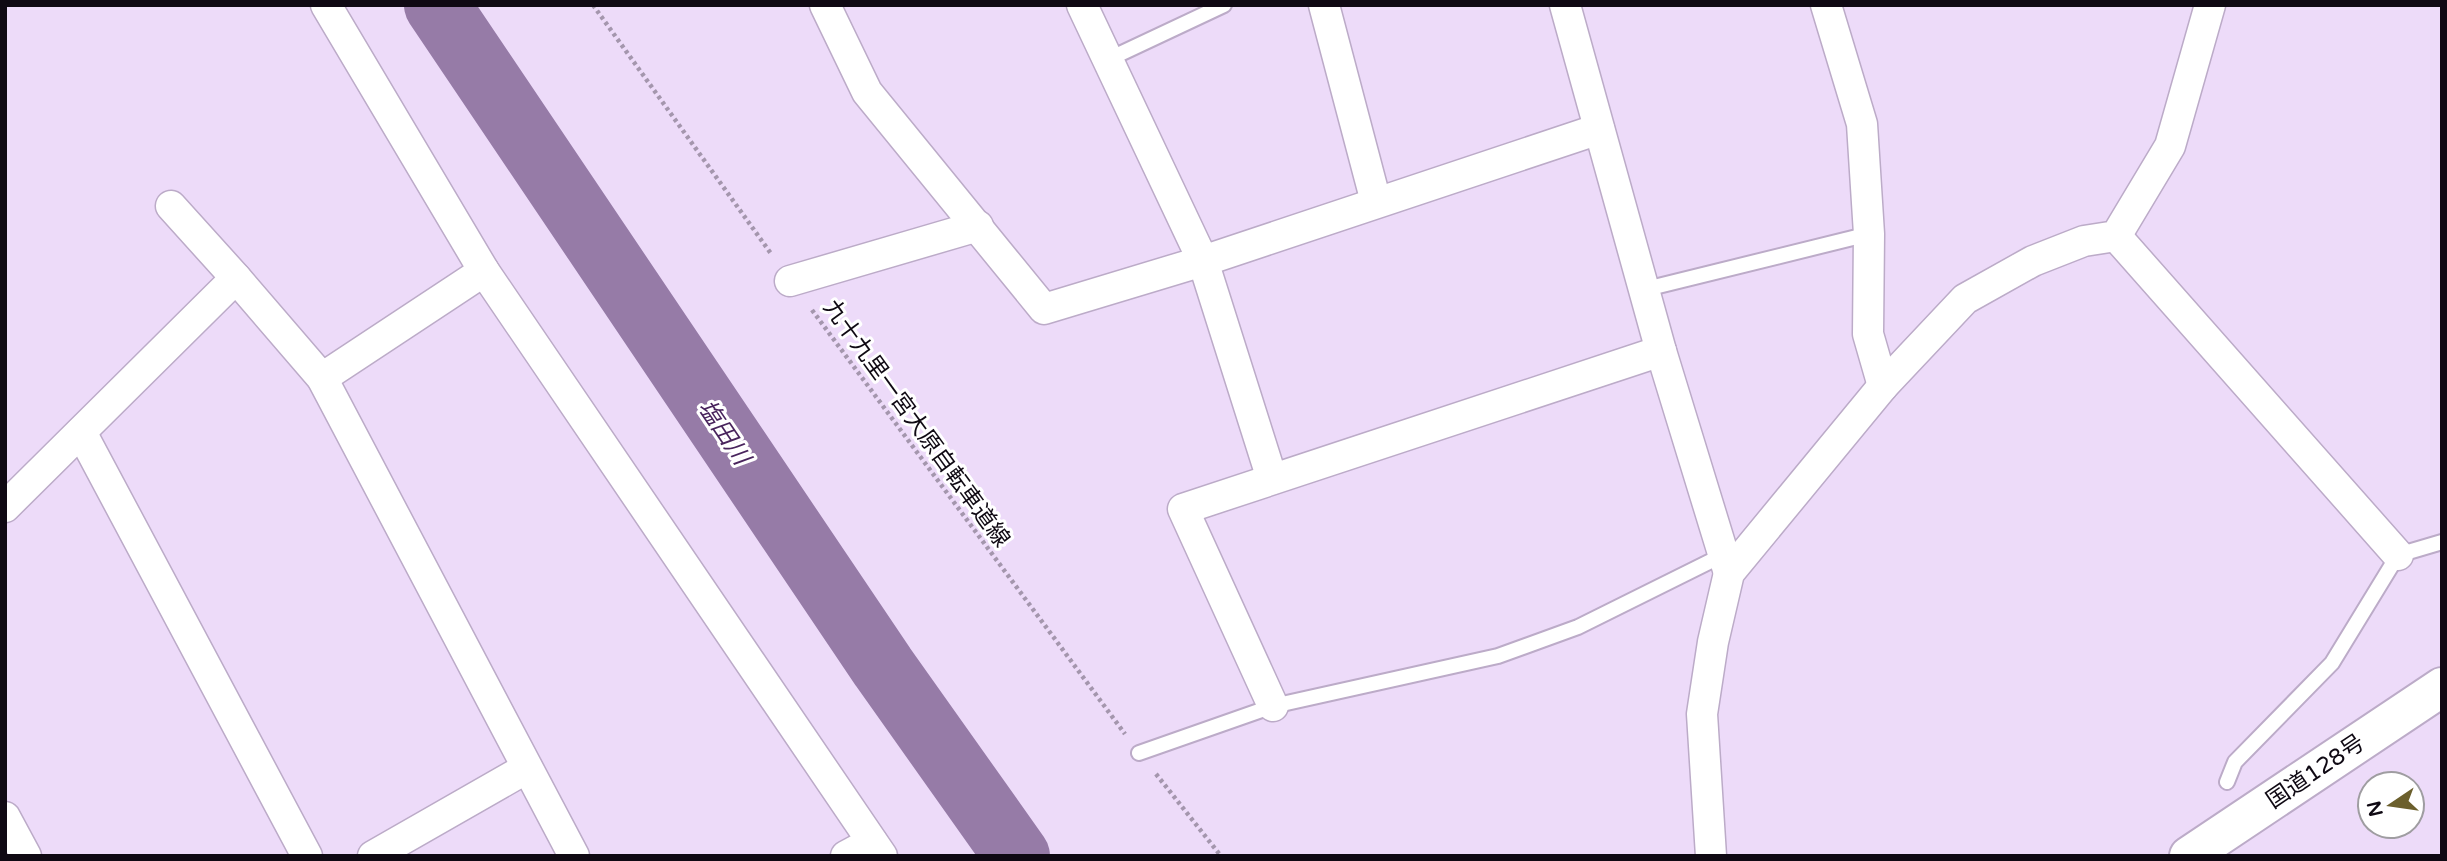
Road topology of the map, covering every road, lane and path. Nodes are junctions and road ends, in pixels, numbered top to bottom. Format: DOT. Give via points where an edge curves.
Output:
graph roads {
  1 [pos="326,5"];
  2 [pos="593,5"];
  3 [pos="825,5"];
  4 [pos="1082,5"];
  5 [pos="1224,5"];
  6 [pos="1324,5"];
  7 [pos="1565,5"];
  8 [pos="1826,5"];
  9 [pos="2210,5"];
  10 [pos="1107,60"];
  11 [pos="1599,129"];
  12 [pos="1376,202"];
  13 [pos="170,206"];
  14 [pos="978,226"];
  15 [pos="1868,234"];
  16 [pos="2116,236"];
  17 [pos="1203,261"];
  18 [pos="484,271"];
  19 [pos="236,278"];
  20 [pos="790,281"];
  21 [pos="1646,289"];
  22 [pos="1661,351"];
  23 [pos="322,378"];
  24 [pos="1884,386"];
  25 [pos="81,432"];
  26 [pos="1272,478"];
  27 [pos="5,508"];
  28 [pos="2442,542"];
  29 [pos="2398,555"];
  30 [pos="1726,564"];
  31 [pos="2442,688"];
  32 [pos="1273,706"];
  33 [pos="1139,753"];
  34 [pos="527,768"];
  35 [pos="2227,782"];
  36 [pos="5,817"];
  37 [pos="2210,846"];
  38 [pos="867,851"];
  39 [pos="26,856"];
  40 [pos="307,856"];
  41 [pos="373,856"];
  42 [pos="574,856"];
  43 [pos="1221,856"];
  44 [pos="1711,856"];
  1 -- 18 [label="street"];
  2 -- 20 [label="path, 九十九里一宮大原自転車道線"];
  3 -- 14 [label="street" via="867,92"];
  4 -- 10 [label="street"];
  5 -- 10 [label="lane"];
  6 -- 12 [label="street"];
  7 -- 11 [label="street"];
  8 -- 15 [label="street" via="1862,124"];
  9 -- 16 [label="street" via="2170,145"];
  10 -- 17 [label="street"];
  11 -- 12 [label="street"];
  11 -- 21 [label="street"];
  12 -- 17 [label="street"];
  13 -- 19 [label="street"];
  14 -- 17 [label="street" via="1044,309"];
  14 -- 20 [label="street"];
  15 -- 21 [label="lane"];
  15 -- 24 [label="street" via="1868,334"];
  16 -- 24 [label="street" via="2084,241 2033,261 1965,299"];
  16 -- 29 [label="street"];
  17 -- 26 [label="street"];
  18 -- 23 [label="street"];
  18 -- 38 [label="street"];
  19 -- 23 [label="street"];
  19 -- 25 [label="street"];
  20 -- 33 [label="path, 九十九里一宮大原自転車道線"];
  21 -- 22 [label="street"];
  22 -- 26 [label="street"];
  22 -- 30 [label="street"];
  23 -- 34 [label="street"];
  24 -- 30 [label="street"];
  25 -- 27 [label="street"];
  25 -- 40 [label="street"];
  26 -- 32 [label="street" via="1183,509"];
  28 -- 29 [label="lane"];
  29 -- 35 [label="lane" via="2332,663 2235,762"];
  30 -- 32 [label="lane" via="1498,656"];
  30 -- 44 [label="street" via="1702,714"];
  31 -- 37 [label="highway, 国道128号"];
  32 -- 33 [label="lane"];
  33 -- 43 [label="path, 九十九里一宮大原自転車道線"];
  34 -- 41 [label="street"];
  34 -- 42 [label="street"];
  36 -- 39 [label="street"];
}
